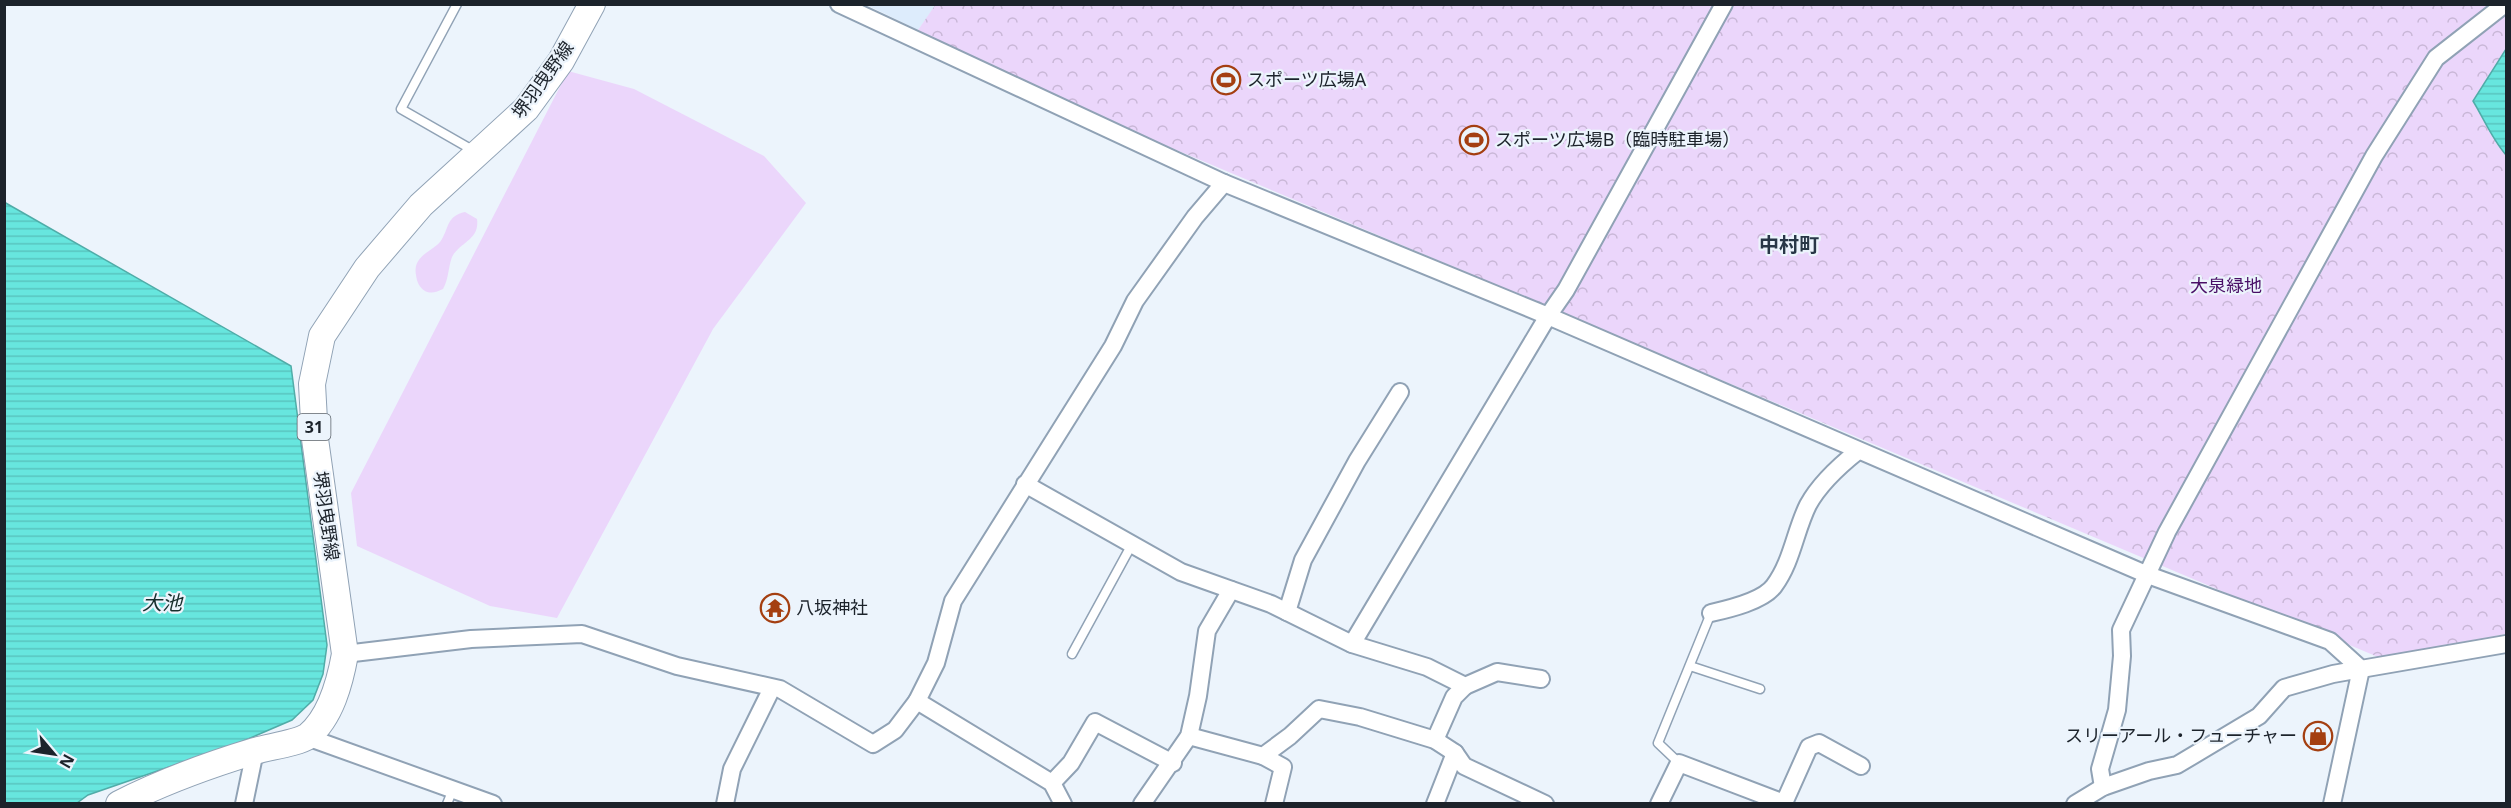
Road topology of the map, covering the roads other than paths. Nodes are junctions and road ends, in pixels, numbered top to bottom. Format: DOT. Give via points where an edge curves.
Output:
graph roads {
  1 [pos="457,4"];
  2 [pos="592,4"];
  3 [pos="839,4"];
  4 [pos="1724,4"];
  5 [pos="2505,4"];
  6 [pos="479,154"];
  7 [pos="1224,183"];
  8 [pos="1548,316"];
  9 [pos="1399,401"];
  10 [pos="1858,451"];
  11 [pos="1024,484"];
  12 [pos="1131,546"];
  13 [pos="2148,575"];
  14 [pos="1231,590"];
  15 [pos="1287,612"];
  16 [pos="1711,613"];
  17 [pos="1352,644"];
  18 [pos="2506,644"];
  19 [pos="345,654"];
  20 [pos="1072,654"];
  21 [pos="1690,666"];
  22 [pos="2361,669"];
  23 [pos="1541,680"];
  24 [pos="1465,686"];
  25 [pos="772,688"];
  26 [pos="1760,689"];
  27 [pos="917,701"];
  28 [pos="1189,736"];
  29 [pos="307,737"];
  30 [pos="1435,740"];
  31 [pos="255,751"];
  32 [pos="1455,753"];
  33 [pos="1263,756"];
  34 [pos="1173,763"];
  35 [pos="1679,763"];
  36 [pos="1861,766"];
  37 [pos="1052,783"];
  38 [pos="2103,787"];
  39 [pos="450,796"];
  40 [pos="1780,802"];
  41 [pos="119,804"];
  42 [pos="244,804"];
  43 [pos="493,804"];
  44 [pos="725,804"];
  45 [pos="1063,804"];
  46 [pos="1142,804"];
  47 [pos="1274,804"];
  48 [pos="1435,804"];
  49 [pos="1545,804"];
  50 [pos="1659,804"];
  51 [pos="2075,804"];
  52 [pos="2332,804"];
  1 -- 6 [label="lane" via="401,109"];
  2 -- 6 [label="main road, 堺羽曳野線 / 31" via="561,61 526,109"];
  3 -- 7 [label="street"];
  4 -- 8 [label="street"];
  5 -- 13 [label="street" via="2436,58 2406,103 2168,532"];
  6 -- 19 [label="main road, 堺羽曳野線 / 31" via="422,205 367,268 322,336 312,384 315,439"];
  7 -- 8 [label="street"];
  7 -- 11 [label="street" via="1135,301 1113,346"];
  8 -- 10 [label="street"];
  8 -- 17 [label="street"];
  9 -- 15 [label="street" via="1303,560"];
  10 -- 13 [label="street"];
  10 -- 16 [label="street" via="1835,469 1809,505 1773,588 1742,605"];
  11 -- 12 [label="street"];
  11 -- 27 [label="street" via="952,601 936,663"];
  12 -- 14 [label="street" via="1181,572"];
  12 -- 20 [label="lane"];
  13 -- 22 [label="street" via="2330,641"];
  13 -- 38 [label="street" via="2121,630 2117,710 2100,769"];
  14 -- 15 [label="street"];
  14 -- 28 [label="street" via="1208,631"];
  15 -- 17 [label="street"];
  16 -- 21 [label="lane"];
  17 -- 24 [label="street" via="1427,667"];
  18 -- 22 [label="street"];
  19 -- 25 [label="street" via="471,639 582,634 677,666"];
  19 -- 29 [label="main road, 堺羽曳野線 / 31" via="340,682 326,713"];
  21 -- 26 [label="lane"];
  21 -- 35 [label="lane" via="1658,743"];
  22 -- 38 [label="street" via="2284,688 2259,716 2177,765"];
  22 -- 52 [label="street"];
  23 -- 24 [label="street" via="1497,672"];
  24 -- 30 [label="street" via="1454,697"];
  25 -- 27 [label="street" via="780,689 873,744 895,730"];
  25 -- 44 [label="street" via="732,769"];
  27 -- 37 [label="street"];
  28 -- 33 [label="street"];
  28 -- 34 [label="street"];
  29 -- 31 [label="main road"];
  29 -- 39 [label="street"];
  30 -- 32 [label="street"];
  30 -- 33 [label="street" via="1319,709"];
  31 -- 41 [label="main road" via="149,788"];
  31 -- 42 [label="street"];
  32 -- 48 [label="street"];
  32 -- 49 [label="street" via="1464,766"];
  33 -- 47 [label="street" via="1283,766"];
  34 -- 37 [label="street" via="1095,722 1071,763"];
  34 -- 46 [label="street"];
  35 -- 40 [label="street"];
  35 -- 50 [label="street"];
  36 -- 40 [label="street" via="1819,743 1809,747 1784,803"];
  37 -- 45 [label="street"];
  38 -- 51 [label="street"];
  39 -- 43 [label="street"];
}
